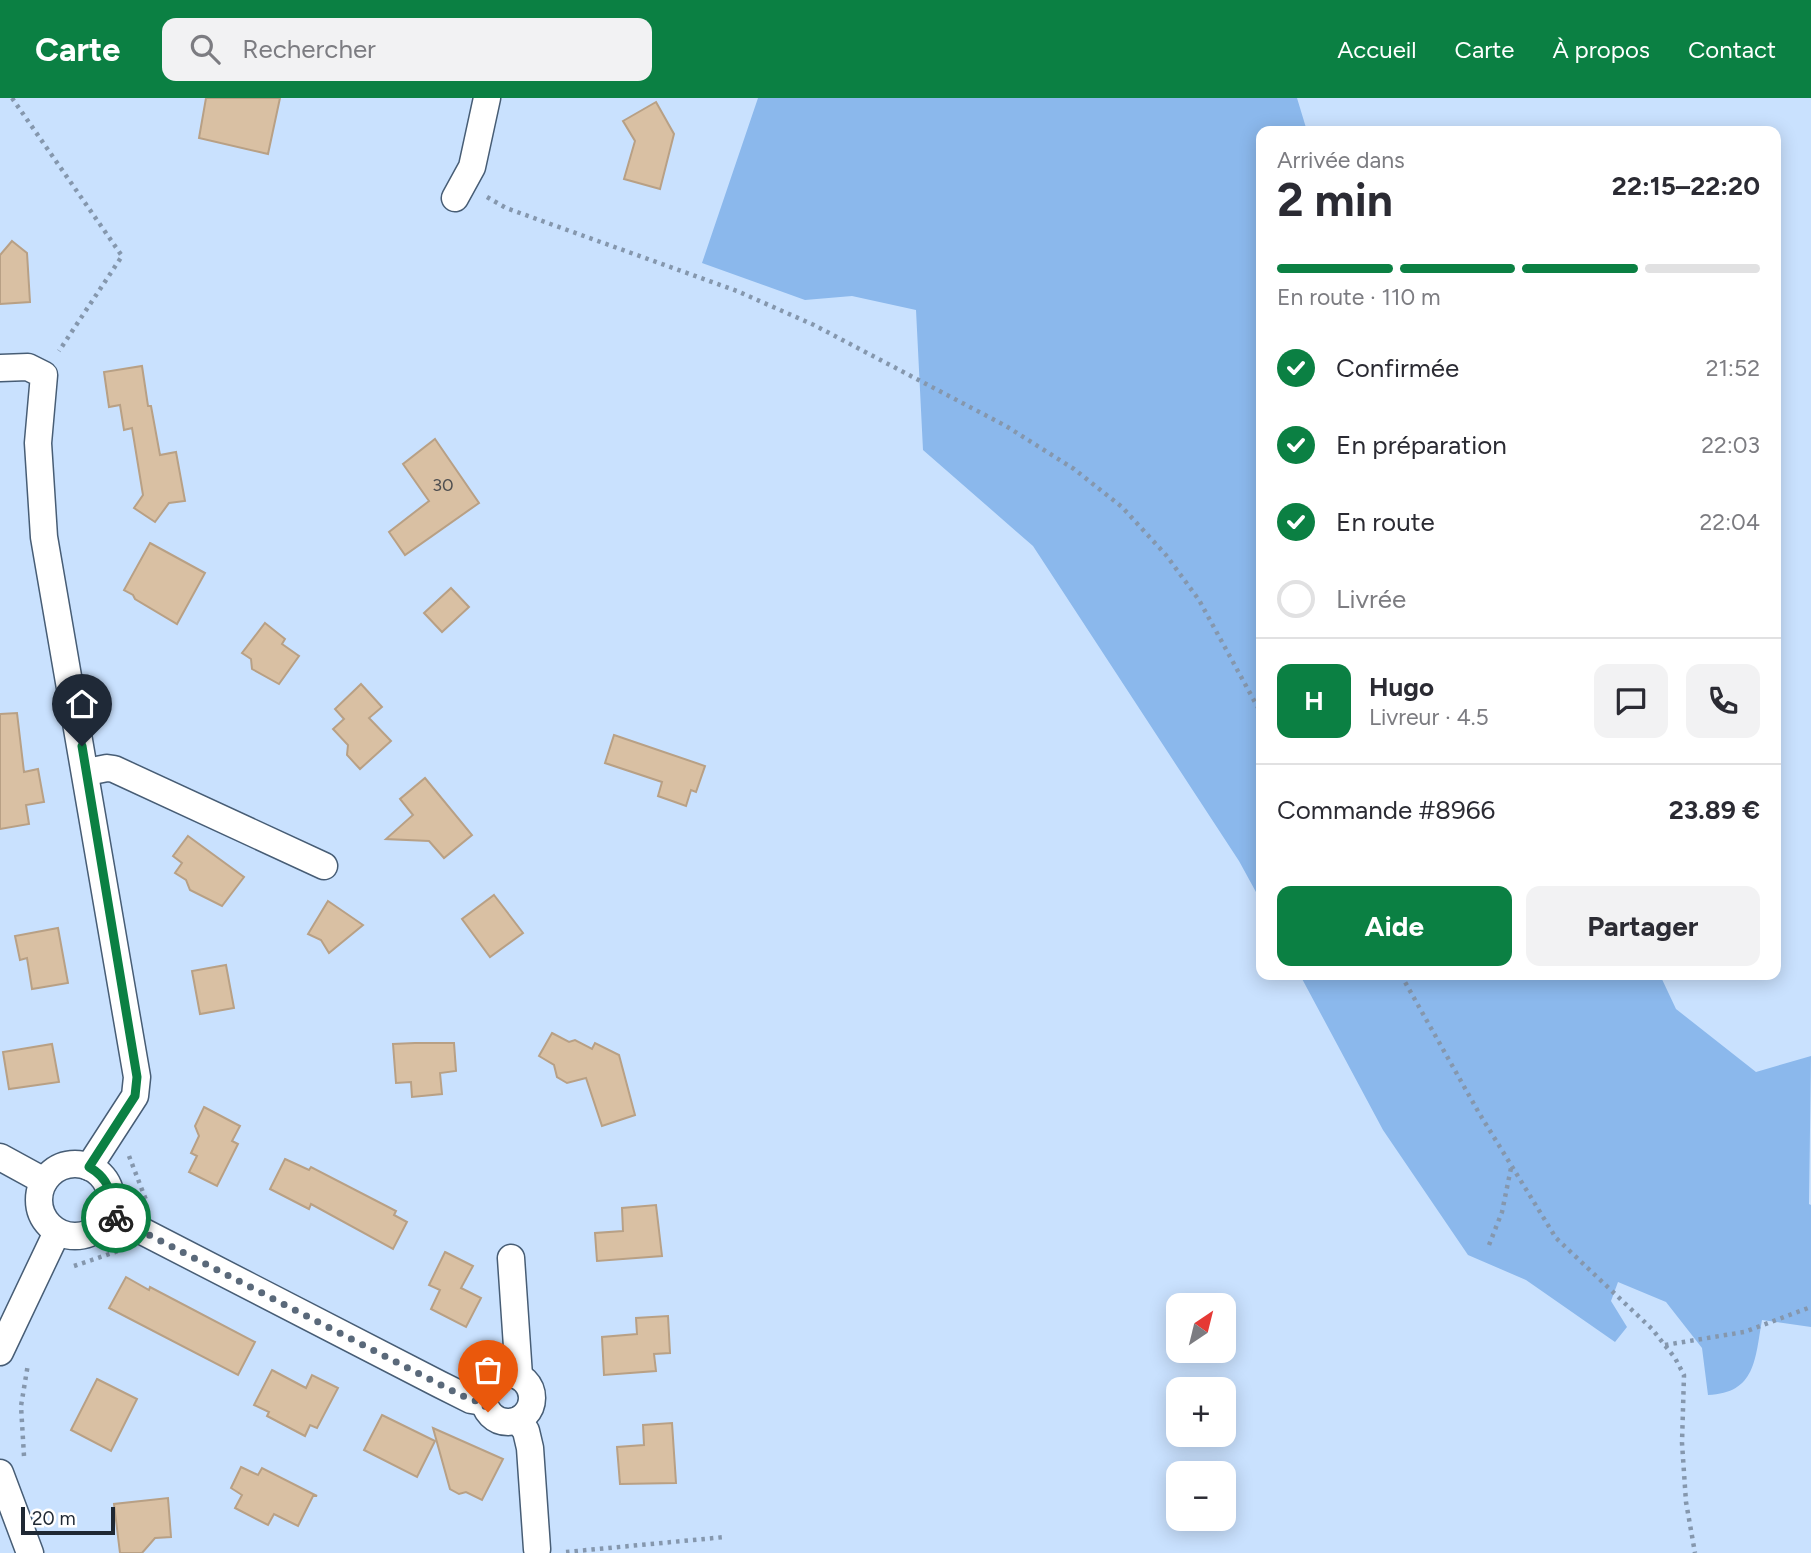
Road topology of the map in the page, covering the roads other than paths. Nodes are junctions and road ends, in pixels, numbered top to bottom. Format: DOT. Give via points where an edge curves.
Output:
graph roads {
  1 [pos="487,98"];
  2 [pos="460,190"];
  3 [pos="0,368"];
  4 [pos="87,772"];
  5 [pos="324,866"];
  6 [pos="0,1157"];
  7 [pos="89,1167"];
  8 [pos="44,1181"];
  9 [pos="109,1214"];
  10 [pos="57,1232"];
  11 [pos="511,1258"];
  12 [pos="0,1352"];
  13 [pos="519,1376"];
  14 [pos="483,1402"];
  15 [pos="518,1420"];
  16 [pos="0,1473"];
  17 [pos="537,1549"];
  18 [pos="30,1553"];
  1 -- 2 [label="street"];
  3 -- 4 [label="street" via="28,367 44,375 38,443 44,537"];
  4 -- 5 [label="street" via="114,769"];
  4 -- 7 [label="street" via="138,1088"];
  6 -- 8 [label="street"];
  7 -- 8 [label="street" via="58,1168"];
  7 -- 9 [label="street" via="106,1181"];
  8 -- 10 [label="street" via="40,1209"];
  9 -- 10 [label="street" via="86,1235"];
  9 -- 14 [label="street" via="439,1384"];
  10 -- 12 [label="street"];
  11 -- 13 [label="street"];
  13 -- 14 [label="street" via="495,1377"];
  13 -- 15 [label="street" via="530,1387 532,1402"];
  14 -- 15 [label="street" via="498,1420"];
  15 -- 17 [label="street" via="530,1448"];
  16 -- 18 [label="street"];
}
